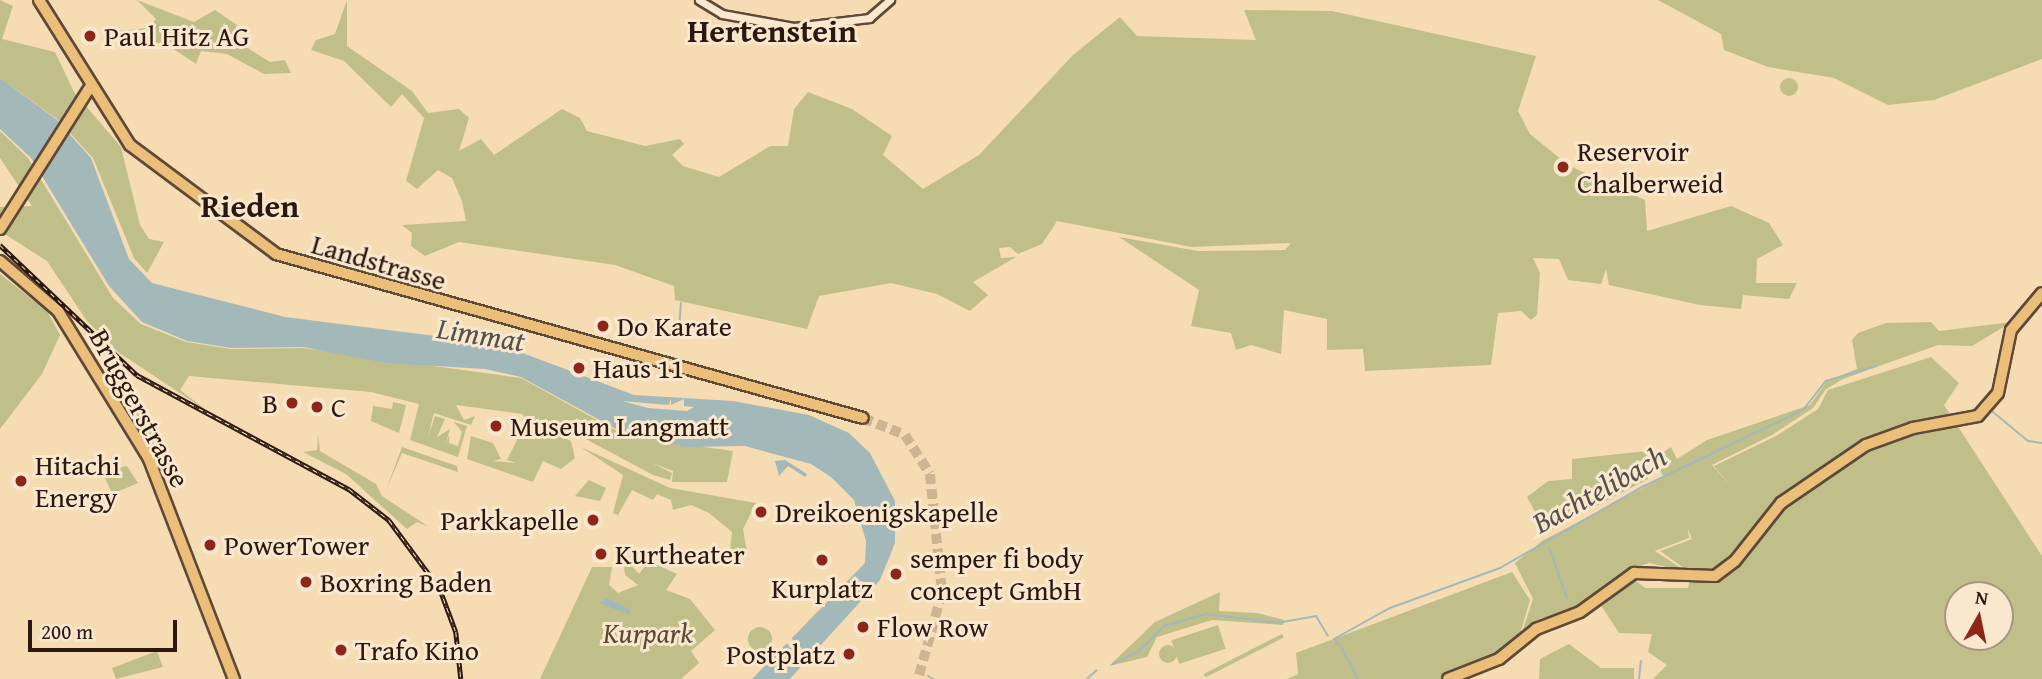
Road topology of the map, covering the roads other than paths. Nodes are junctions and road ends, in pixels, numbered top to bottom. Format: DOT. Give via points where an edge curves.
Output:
graph roads {
  1 [pos="39,0"];
  2 [pos="699,0"];
  3 [pos="890,0"];
  4 [pos="90,87"];
  5 [pos="0,229"];
  6 [pos="0,261"];
  7 [pos="2042,293"];
  8 [pos="861,417"];
  9 [pos="234,679"];
  10 [pos="1448,679"];
  1 -- 4 [label="main road, Landstrasse"];
  2 -- 3 [label="street" via="722,14 784,27 870,18"];
  4 -- 5 [label="main road"];
  4 -- 8 [label="main road, Landstrasse" via="140,155 276,254 459,310 691,365"];
  6 -- 9 [label="main road, Bruggerstrasse" via="58,311 149,459"];
  7 -- 10 [label="main road" via="2009,336 1996,398 1965,422 1897,432 1842,460 1773,510 1735,561 1715,576 1634,573 1580,612 1536,629 1499,659"];
}
